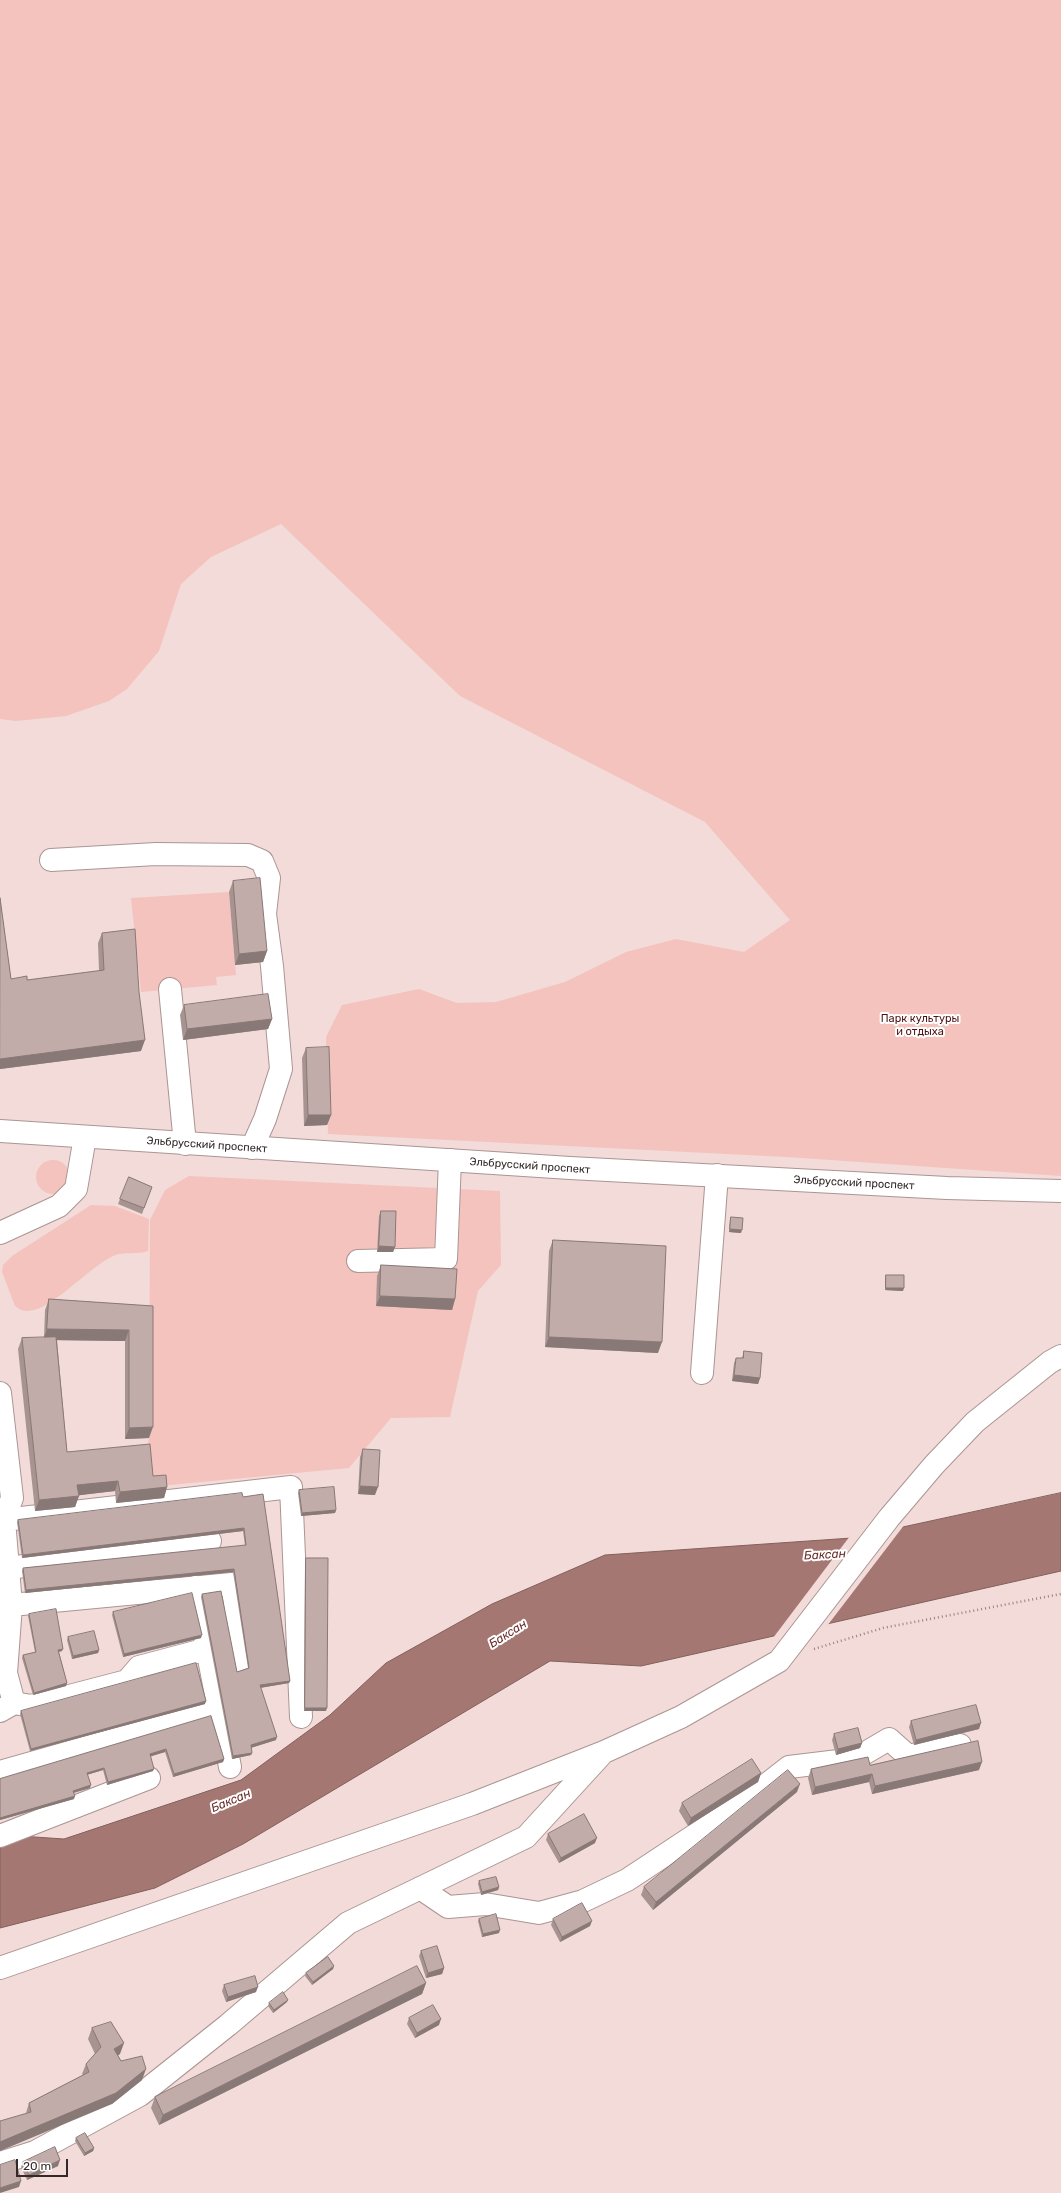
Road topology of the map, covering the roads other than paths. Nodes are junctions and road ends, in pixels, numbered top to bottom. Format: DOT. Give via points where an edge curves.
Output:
graph roads {
  1 [pos="50,860"];
  2 [pos="170,989"];
  3 [pos="0,1131"];
  4 [pos="85,1137"];
  5 [pos="185,1144"];
  6 [pos="252,1148"];
  7 [pos="450,1160"];
  8 [pos="717,1175"];
  9 [pos="1061,1191"];
  10 [pos="0,1233"];
  11 [pos="358,1261"];
  12 [pos="1061,1356"];
  13 [pos="702,1373"];
  14 [pos="0,1393"];
  15 [pos="2,1521"];
  16 [pos="210,1541"];
  17 [pos="9,1568"];
  18 [pos="195,1587"];
  19 [pos="11,1605"];
  20 [pos="207,1649"];
  21 [pos="244,1665"];
  22 [pos="7,1706"];
  23 [pos="218,1710"];
  24 [pos="301,1716"];
  25 [pos="960,1745"];
  26 [pos="604,1752"];
  27 [pos="230,1767"];
  28 [pos="0,1772"];
  29 [pos="149,1778"];
  30 [pos="0,1836"];
  31 [pos="420,1888"];
  32 [pos="0,1968"];
  33 [pos="0,2163"];
  1 -- 6 [label="street" via="156,854 248,855 262,860 269,878 266,914 281,1069 265,1119"];
  2 -- 5 [label="street"];
  3 -- 4 [label="street, Эльбрусский проспект"];
  4 -- 5 [label="street, Эльбрусский проспект"];
  4 -- 10 [label="street" via="76,1189 59,1206"];
  5 -- 6 [label="street, Эльбрусский проспект"];
  6 -- 7 [label="street, Эльбрусский проспект"];
  7 -- 8 [label="street, Эльбрусский проспект"];
  7 -- 11 [label="street" via="446,1259"];
  8 -- 9 [label="street, Эльбрусский проспект" via="947,1188"];
  8 -- 13 [label="street"];
  12 -- 26 [label="street" via="975,1422 934,1465 889,1518 803,1644 779,1661 681,1717"];
  14 -- 15 [label="street" via="12,1498"];
  15 -- 17 [label="street"];
  15 -- 24 [label="street" via="291,1487"];
  16 -- 17 [label="street"];
  17 -- 19 [label="street"];
  18 -- 19 [label="street"];
  18 -- 20 [label="street"];
  18 -- 21 [label="street" via="232,1584"];
  19 -- 22 [label="street" via="6,1673"];
  20 -- 22 [label="street" via="139,1667 127,1681 31,1706"];
  20 -- 23 [label="street"];
  23 -- 27 [label="street"];
  23 -- 28 [label="street"];
  25 -- 31 [label="street" via="908,1756 889,1739 855,1759 789,1767 739,1806 627,1880 583,1901 539,1913 485,1904 448,1907"];
  26 -- 31 [label="street" via="526,1837"];
  26 -- 32 [label="street" via="472,1804"];
  29 -- 30 [label="street"];
  31 -- 33 [label="street" via="348,1923 228,2025 140,2095 35,2152"];
}
